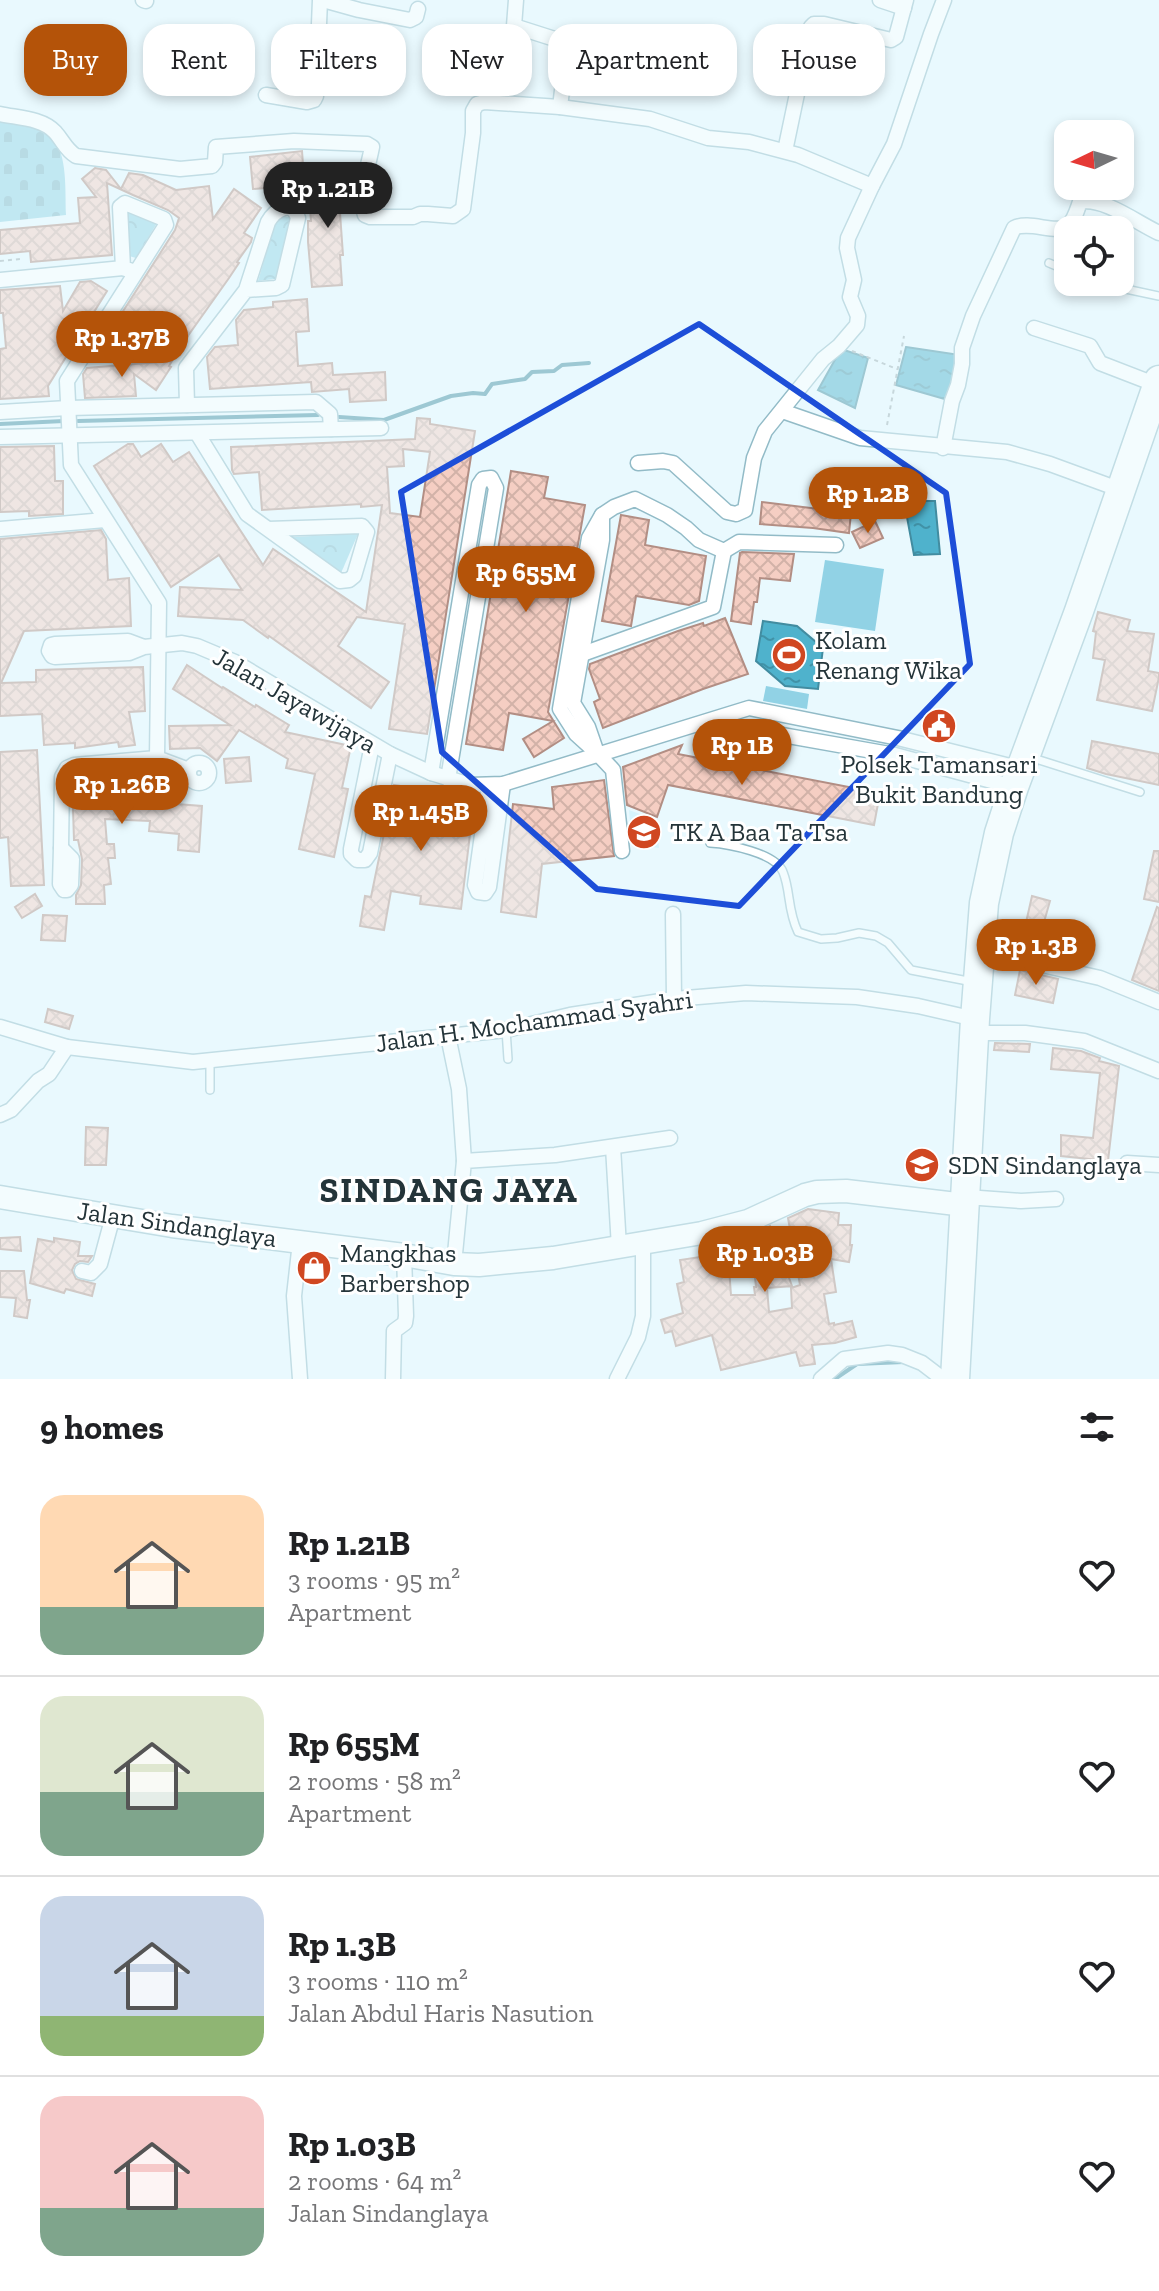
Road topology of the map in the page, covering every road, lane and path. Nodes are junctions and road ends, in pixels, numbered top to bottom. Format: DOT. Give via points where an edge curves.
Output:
graph roads {
  1 [pos="321,0"];
  2 [pos="516,0"];
  3 [pos="880,0"];
  4 [pos="944,0"];
  5 [pos="905,4"];
  6 [pos="418,9"];
  7 [pos="266,95"];
  8 [pos="560,107"];
  9 [pos="0,114"];
  10 [pos="785,151"];
  11 [pos="872,186"];
  12 [pos="1159,233"];
  13 [pos="21,259"];
  14 [pos="0,261"];
  15 [pos="1049,263"];
  16 [pos="1054,265"];
  17 [pos="0,280"];
  18 [pos="246,290"];
  19 [pos="1134,291"];
  20 [pos="1159,296"];
  21 [pos="1034,328"];
  22 [pos="904,336"];
  23 [pos="839,346"];
  24 [pos="897,369"];
  25 [pos="1158,382"];
  26 [pos="187,405"];
  27 [pos="68,408"];
  28 [pos="782,411"];
  29 [pos="0,412"];
  30 [pos="381,428"];
  31 [pos="331,429"];
  32 [pos="197,433"];
  33 [pos="70,436"];
  34 [pos="0,437"];
  35 [pos="884,442"];
  36 [pos="943,448"];
  37 [pos="638,463"];
  38 [pos="1121,490"];
  39 [pos="105,520"];
  40 [pos="0,529"];
  41 [pos="268,529"];
  42 [pos="836,545"];
  43 [pos="724,551"];
  44 [pos="456,627"];
  45 [pos="473,629"];
  46 [pos="151,646"];
  47 [pos="575,656"];
  48 [pos="780,714"];
  49 [pos="704,721"];
  50 [pos="776,733"];
  51 [pos="372,745"];
  52 [pos="597,753"];
  53 [pos="390,754"];
  54 [pos="157,758"];
  55 [pos="189,770"];
  56 [pos="1021,771"];
  57 [pos="431,773"];
  58 [pos="448,779"];
  59 [pos="496,785"];
  60 [pos="1140,792"];
  61 [pos="710,843"];
  62 [pos="61,848"];
  63 [pos="622,851"];
  64 [pos="673,914"];
  65 [pos="980,951"];
  66 [pos="978,983"];
  67 [pos="674,999"];
  68 [pos="1159,1002"];
  69 [pos="975,1026"];
  70 [pos="0,1027"];
  71 [pos="506,1030"];
  72 [pos="448,1036"];
  73 [pos="67,1047"];
  74 [pos="508,1059"];
  75 [pos="210,1061"];
  76 [pos="1159,1071"];
  77 [pos="210,1090"];
  78 [pos="0,1115"];
  79 [pos="670,1138"];
  80 [pos="613,1147"];
  81 [pos="464,1161"];
  82 [pos="1127,1163"];
  83 [pos="1159,1165"];
  84 [pos="0,1197"];
  85 [pos="1056,1199"];
  86 [pos="966,1201"];
  87 [pos="113,1216"];
  88 [pos="300,1242"];
  89 [pos="643,1243"];
  90 [pos="619,1247"];
  91 [pos="404,1255"];
  92 [pos="454,1264"];
  93 [pos="82,1271"];
  94 [pos="955,1377"];
  95 [pos="300,1379"];
  96 [pos="393,1379"];
  97 [pos="617,1379"];
  98 [pos="821,1379"];
  1 -- 6 [label="street" via="410,20"];
  1 -- 7 [label="street" via="314,100"];
  2 -- 8 [label="street" via="514,26 561,41 567,49"];
  3 -- 5 [label="street"];
  4 -- 11 [label="street" via="894,144"];
  5 -- 10 [label="street" via="891,40 824,24 811,27"];
  8 -- 9 [label="street" via="477,104 463,209 453,216 413,217 363,213 372,147 367,144 294,141 216,147 212,166 180,169 76,156 44,124"];
  8 -- 10 [label="street" via="650,119 708,138"];
  10 -- 11 [label="street"];
  11 -- 23 [label="street" via="848,238 854,280 850,297 857,325"];
  12 -- 36 [label="street" via="1089,200 1080,202 1069,226 1061,229 1014,228 962,348"];
  13 -- 14 [label="path"];
  15 -- 16 [label="lane"];
  17 -- 27 [label="street" via="129,270 67,381"];
  18 -- 18 [label="street" via="268,222 278,209 291,208 298,218 282,285"];
  18 -- 26 [label="street" via="186,368"];
  19 -- 20 [label="lane"];
  21 -- 25 [label="street" via="1083,343 1100,363"];
  22 -- 24 [label="path"];
  23 -- 24 [label="path"];
  23 -- 28 [label="street"];
  24 -- 35 [label="path"];
  25 -- 38 [label="highway"];
  26 -- 27 [label="street"];
  26 -- 31 [label="street" via="316,402 330,414"];
  27 -- 29 [label="street"];
  27 -- 33 [label="street"];
  28 -- 35 [label="street"];
  28 -- 37 [label="street" via="765,431 754,458 743,513 722,509 673,463"];
  30 -- 31 [label="street"];
  31 -- 32 [label="street"];
  32 -- 33 [label="street"];
  32 -- 41 [label="street" via="247,514"];
  33 -- 34 [label="street"];
  33 -- 39 [label="street" via="71,465"];
  35 -- 36 [label="street"];
  36 -- 38 [label="street" via="1007,452"];
  38 -- 56 [label="highway"];
  39 -- 40 [label="street"];
  39 -- 46 [label="street" via="159,603"];
  41 -- 41 [label="street" via="362,526 367,532 354,576 340,581"];
  42 -- 43 [label="street" via="739,542"];
  43 -- 47 [label="street" via="713,607"];
  43 -- 47 [label="street" via="635,499 602,515 589,538"];
  44 -- 45 [label="street"];
  44 -- 45 [label="street" via="479,485 491,478 496,488"];
  44 -- 57 [label="street"];
  45 -- 58 [label="street"];
  46 -- 46 [label="street" via="99,655 55,657 49,651 55,644 128,641"];
  46 -- 51 [label="street, Jalan Jayawijaya" via="182,643 235,662"];
  46 -- 54 [label="street"];
  47 -- 52 [label="street" via="573,703"];
  48 -- 49 [label="street, Jalan Jayawijaya" via="749,708"];
  48 -- 50 [label="lane"];
  48 -- 56 [label="street, Jalan Jayawijaya" via="934,746"];
  49 -- 50 [label="street, Jalan Jayawijaya"];
  49 -- 52 [label="street, Jalan Jayawijaya"];
  50 -- 56 [label="street, Jalan Jayawijaya" via="931,765"];
  51 -- 53 [label="street, Jalan Jayawijaya"];
  51 -- 53 [label="street" via="351,849 357,860 370,853"];
  52 -- 59 [label="street, Jalan Jayawijaya"];
  52 -- 63 [label="street" via="613,770"];
  53 -- 57 [label="street, Jalan Jayawijaya"];
  54 -- 55 [label="street"];
  54 -- 62 [label="street" via="67,768 62,777"];
  56 -- 60 [label="lane"];
  56 -- 65 [label="highway" via="999,833"];
  57 -- 58 [label="street, Jalan Jayawijaya"];
  58 -- 59 [label="street, Jalan Jayawijaya"];
  59 -- 59 [label="street" via="489,887 481,893 475,885"];
  61 -- 66 [label="lane" via="772,859 783,869 798,932 821,939 876,936 911,970"];
  64 -- 67 [label="street"];
  65 -- 66 [label="highway"];
  65 -- 68 [label="street" via="1100,978"];
  66 -- 69 [label="highway"];
  67 -- 69 [label="street, Jalan H. Mochammad Syahri" via="746,993 846,996 918,1006"];
  67 -- 71 [label="street, Jalan H. Mochammad Syahri"];
  69 -- 76 [label="street, Jalan H. Mochammad Syahri" via="1084,1041"];
  69 -- 86 [label="highway"];
  70 -- 73 [label="street, Jalan H. Mochammad Syahri"];
  71 -- 72 [label="street, Jalan H. Mochammad Syahri"];
  71 -- 74 [label="lane"];
  72 -- 75 [label="street, Jalan H. Mochammad Syahri"];
  72 -- 81 [label="street" via="459,1089"];
  73 -- 75 [label="street, Jalan H. Mochammad Syahri"];
  73 -- 78 [label="street" via="49,1074"];
  75 -- 77 [label="lane"];
  79 -- 80 [label="street"];
  80 -- 81 [label="street"];
  80 -- 90 [label="street"];
  81 -- 92 [label="street"];
  82 -- 83 [label="street"];
  84 -- 87 [label="street, Jalan Sindanglaya"];
  85 -- 86 [label="street"];
  86 -- 89 [label="street, Jalan Sindanglaya" via="817,1192 748,1221"];
  86 -- 94 [label="highway"];
  87 -- 88 [label="street, Jalan Sindanglaya"];
  87 -- 93 [label="street" via="100,1264 91,1273"];
  88 -- 91 [label="street, Jalan Sindanglaya"];
  88 -- 95 [label="street" via="294,1296"];
  89 -- 90 [label="street, Jalan Sindanglaya"];
  89 -- 97 [label="street" via="643,1316"];
  90 -- 92 [label="street, Jalan Sindanglaya" via="553,1258"];
  91 -- 92 [label="street, Jalan Sindanglaya"];
  91 -- 96 [label="street" via="406,1316 394,1331"];
  94 -- 98 [label="street" via="888,1353 844,1359"];
}
